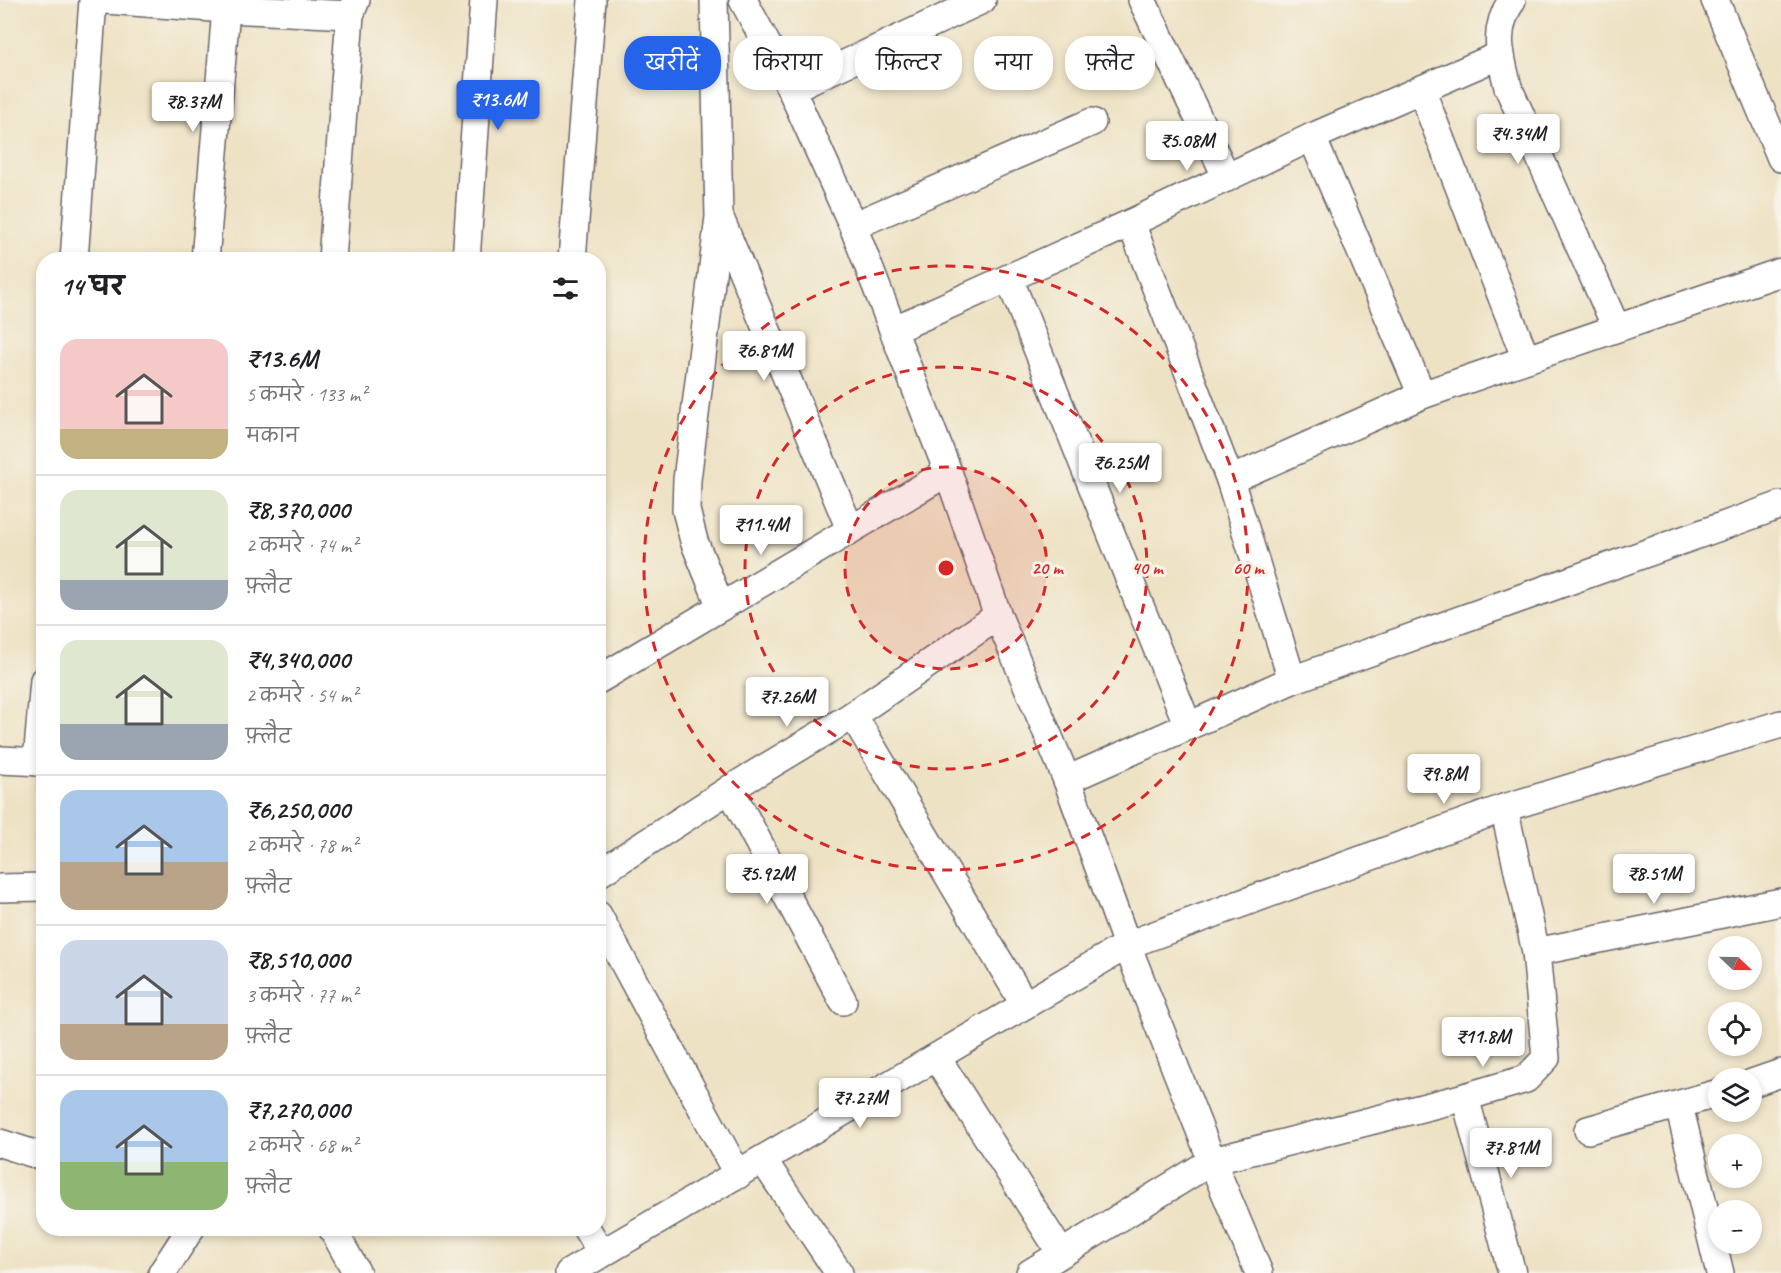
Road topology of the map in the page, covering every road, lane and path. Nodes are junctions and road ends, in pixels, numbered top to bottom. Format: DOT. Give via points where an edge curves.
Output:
graph roads {
  1 [pos="93,0"];
  2 [pos="106,0"];
  3 [pos="484,0"];
  4 [pos="592,0"];
  5 [pos="714,0"];
  6 [pos="743,0"];
  7 [pos="982,0"];
  8 [pos="1142,0"];
  9 [pos="1512,0"];
  10 [pos="1715,0"];
  11 [pos="353,8"];
  12 [pos="226,9"];
  13 [pos="763,36"];
  14 [pos="1500,55"];
  15 [pos="843,64"];
  16 [pos="1421,89"];
  17 [pos="792,90"];
  18 [pos="1092,122"];
  19 [pos="1312,137"];
  20 [pos="1781,158"];
  21 [pos="1227,178"];
  22 [pos="719,217"];
  23 [pos="1131,223"];
  24 [pos="854,226"];
  25 [pos="75,252"];
  26 [pos="206,252"];
  27 [pos="333,252"];
  28 [pos="467,252"];
  29 [pos="573,252"];
  30 [pos="1781,272"];
  31 [pos="1010,278"];
  32 [pos="1616,327"];
  33 [pos="893,330"];
  34 [pos="1526,359"];
  35 [pos="1422,395"];
  36 [pos="948,472"];
  37 [pos="1230,480"];
  38 [pos="1781,505"];
  39 [pos="850,529"];
  40 [pos="721,607"];
  41 [pos="998,616"];
  42 [pos="606,675"];
  43 [pos="1292,680"];
  44 [pos="853,715"];
  45 [pos="1781,724"];
  46 [pos="1188,726"];
  47 [pos="0,759"];
  48 [pos="36,762"];
  49 [pos="1067,780"];
  50 [pos="730,789"];
  51 [pos="1504,807"];
  52 [pos="606,869"];
  53 [pos="36,887"];
  54 [pos="0,888"];
  55 [pos="1781,902"];
  56 [pos="606,930"];
  57 [pos="1127,945"];
  58 [pos="1536,952"];
  59 [pos="843,1001"];
  60 [pos="1025,1005"];
  61 [pos="937,1058"];
  62 [pos="1781,1074"];
  63 [pos="1762,1080"];
  64 [pos="1466,1097"];
  65 [pos="1708,1097"];
  66 [pos="1679,1106"];
  67 [pos="1588,1130"];
  68 [pos="0,1143"];
  69 [pos="36,1154"];
  70 [pos="763,1160"];
  71 [pos="1212,1161"];
  72 [pos="738,1175"];
  73 [pos="186,1236"];
  74 [pos="336,1236"];
  75 [pos="591,1236"];
  76 [pos="1061,1253"];
  77 [pos="602,1254"];
  78 [pos="162,1273"];
  79 [pos="357,1273"];
  80 [pos="569,1273"];
  81 [pos="839,1273"];
  82 [pos="1029,1273"];
  83 [pos="1259,1273"];
  84 [pos="1512,1273"];
  85 [pos="1720,1273"];
  1 -- 25 [label="street"];
  2 -- 12 [label="street"];
  3 -- 28 [label="street"];
  4 -- 29 [label="street"];
  5 -- 22 [label="street"];
  6 -- 13 [label="street"];
  7 -- 15 [label="street"];
  8 -- 21 [label="street"];
  9 -- 14 [label="street" via="1498,33"];
  10 -- 20 [label="street"];
  11 -- 12 [label="street"];
  11 -- 27 [label="street"];
  12 -- 26 [label="street"];
  14 -- 16 [label="street"];
  14 -- 32 [label="street" via="1508,87"];
  16 -- 19 [label="street"];
  16 -- 34 [label="street"];
  17 -- 24 [label="street"];
  18 -- 24 [label="street"];
  19 -- 21 [label="street"];
  19 -- 35 [label="street"];
  21 -- 23 [label="street"];
  22 -- 39 [label="street"];
  22 -- 40 [label="street" via="686,510"];
  23 -- 31 [label="street"];
  23 -- 37 [label="street"];
  24 -- 33 [label="street"];
  30 -- 32 [label="street"];
  31 -- 33 [label="street"];
  31 -- 46 [label="street"];
  32 -- 34 [label="street"];
  33 -- 36 [label="street"];
  34 -- 35 [label="street"];
  35 -- 37 [label="street"];
  36 -- 39 [label="street"];
  36 -- 41 [label="street"];
  37 -- 43 [label="street"];
  38 -- 43 [label="street"];
  39 -- 40 [label="street"];
  40 -- 42 [label="street"];
  41 -- 44 [label="street"];
  41 -- 49 [label="street"];
  43 -- 46 [label="street"];
  44 -- 50 [label="street"];
  44 -- 60 [label="street"];
  45 -- 51 [label="street"];
  46 -- 49 [label="street"];
  47 -- 48 [label="street"];
  49 -- 57 [label="street"];
  50 -- 52 [label="street"];
  50 -- 59 [label="street"];
  51 -- 57 [label="street"];
  51 -- 58 [label="street"];
  53 -- 54 [label="street"];
  55 -- 58 [label="street"];
  56 -- 72 [label="street"];
  57 -- 60 [label="street"];
  57 -- 71 [label="street"];
  58 -- 64 [label="street" via="1546,1058 1526,1079"];
  60 -- 61 [label="street"];
  61 -- 70 [label="street"];
  61 -- 76 [label="street"];
  62 -- 63 [label="street"];
  64 -- 71 [label="street"];
  64 -- 84 [label="street"];
  65 -- 66 [label="street"];
  66 -- 67 [label="street"];
  66 -- 85 [label="street"];
  68 -- 69 [label="street"];
  70 -- 72 [label="street"];
  70 -- 81 [label="street"];
  71 -- 76 [label="street"];
  71 -- 83 [label="street"];
  72 -- 77 [label="street"];
  73 -- 78 [label="street"];
  74 -- 79 [label="street"];
  75 -- 77 [label="street"];
  76 -- 82 [label="street"];
  77 -- 80 [label="street"];
}
